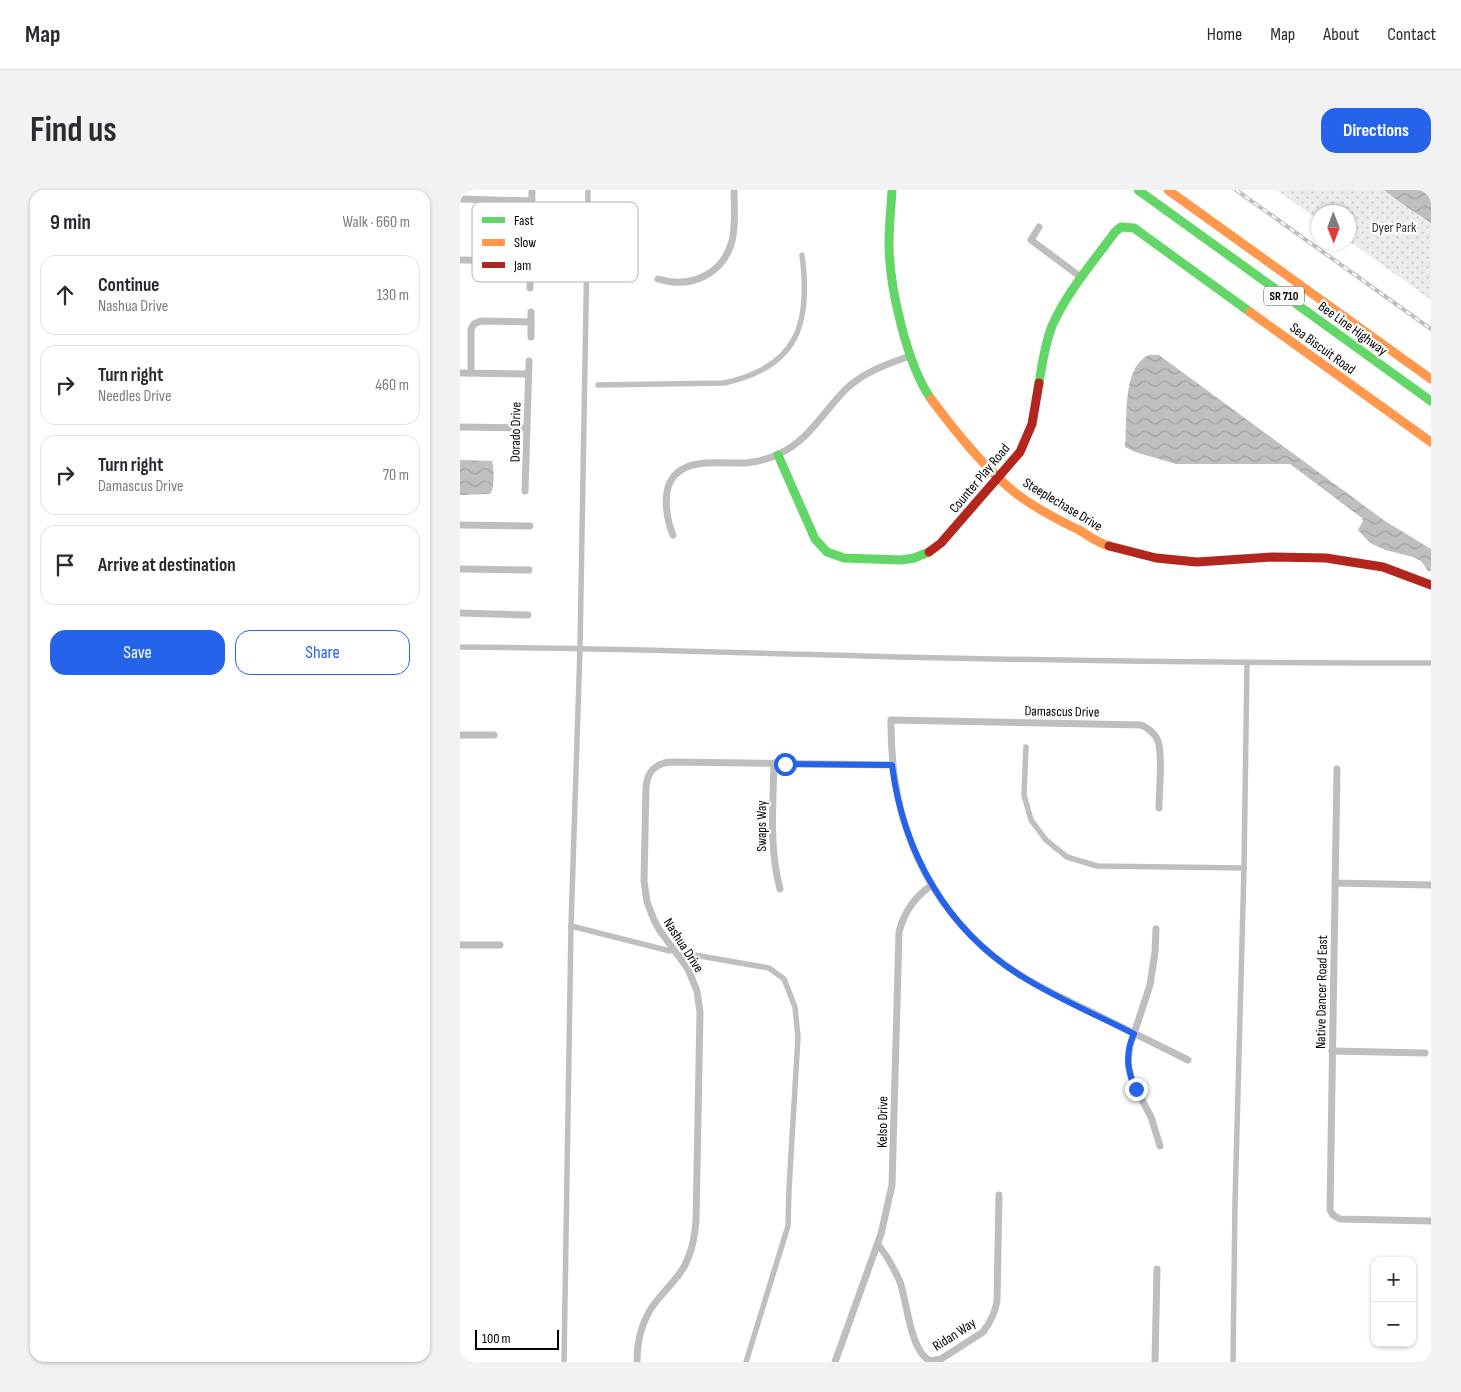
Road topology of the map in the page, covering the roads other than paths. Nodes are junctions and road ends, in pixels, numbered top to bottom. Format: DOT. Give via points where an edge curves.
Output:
graph roads {
  1 [pos="532,190"];
  2 [pos="734,190"];
  3 [pos="892,190"];
  4 [pos="1138,190"];
  5 [pos="1168,190"];
  6 [pos="460,199"];
  7 [pos="532,201"];
  8 [pos="1125,226"];
  9 [pos="1039,227"];
  10 [pos="1082,278"];
  11 [pos="658,279"];
  12 [pos="530,282"];
  13 [pos="530,288"];
  14 [pos="531,312"];
  15 [pos="531,322"];
  16 [pos="531,337"];
  17 [pos="910,356"];
  18 [pos="529,360"];
  19 [pos="460,373"];
  20 [pos="471,373"];
  21 [pos="528,374"];
  22 [pos="1431,379"];
  23 [pos="1431,401"];
  24 [pos="460,427"];
  25 [pos="527,428"];
  26 [pos="1431,442"];
  27 [pos="778,455"];
  28 [pos="999,478"];
  29 [pos="526,491"];
  30 [pos="460,524"];
  31 [pos="530,526"];
  32 [pos="673,535"];
  33 [pos="460,569"];
  34 [pos="529,570"];
  35 [pos="1431,584"];
  36 [pos="460,613"];
  37 [pos="528,615"];
  38 [pos="460,734"];
  39 [pos="494,735"];
  40 [pos="774,763"];
  41 [pos="892,765"];
  42 [pos="1337,768"];
  43 [pos="1159,808"];
  44 [pos="1335,883"];
  45 [pos="932,885"];
  46 [pos="1431,885"];
  47 [pos="780,888"];
  48 [pos="1156,930"];
  49 [pos="460,945"];
  50 [pos="500,945"];
  51 [pos="1134,1034"];
  52 [pos="1332,1051"];
  53 [pos="1425,1054"];
  54 [pos="1188,1060"];
  55 [pos="1160,1146"];
  56 [pos="999,1195"];
  57 [pos="1431,1221"];
  58 [pos="878,1244"];
  59 [pos="1157,1269"];
  60 [pos="637,1362"];
  61 [pos="835,1362"];
  62 [pos="1155,1362"];
  1 -- 7 [label="street"];
  2 -- 11 [label="street" via="732,241 720,264 691,282 672,283"];
  3 -- 17 [label="main road, Steeplechase Drive" via="889,244 892,282"];
  4 -- 23 [label="main road, Bee Line Highway / SR 710"];
  5 -- 22 [label="main road, Bee Line Highway / SR 710"];
  6 -- 7 [label="street"];
  8 -- 10 [label="main road, Counter Play Road" via="1114,232"];
  8 -- 26 [label="main road, Sea Biscuit Road" via="1134,228"];
  9 -- 10 [label="street" via="1031,240"];
  10 -- 28 [label="main road, Counter Play Road" via="1057,316 1047,341 1028,437"];
  12 -- 13 [label="street"];
  14 -- 15 [label="street"];
  15 -- 16 [label="street"];
  15 -- 20 [label="street" via="481,321 474,324 471,329"];
  17 -- 27 [label="street" via="858,379 838,397 806,436"];
  17 -- 28 [label="main road, Steeplechase Drive" via="928,394 974,454"];
  18 -- 21 [label="street, Dorado Drive"];
  19 -- 20 [label="street"];
  20 -- 21 [label="street"];
  21 -- 25 [label="street, Dorado Drive"];
  24 -- 25 [label="street"];
  25 -- 29 [label="street, Dorado Drive"];
  27 -- 28 [label="main road, Counter Play Road" via="815,539 827,552 844,558 906,559 928,553 942,542"];
  27 -- 32 [label="street" via="745,463 694,464 678,471 671,480 667,496"];
  28 -- 35 [label="main road, Steeplechase Drive" via="1013,491 1096,542 1136,554 1197,562 1273,557 1326,558 1383,567"];
  30 -- 31 [label="street"];
  33 -- 34 [label="street"];
  36 -- 37 [label="street"];
  38 -- 39 [label="street"];
  40 -- 41 [label="street, Nashua Drive"];
  40 -- 47 [label="street, Swaps Way" via="772,844"];
  40 -- 60 [label="street, Nashua Drive" via="667,762 655,768 646,783 644,880 647,902 660,931 688,969 700,1012 695,1233 690,1254 680,1272 645,1321"];
  41 -- 43 [label="street, Damascus Drive" via="891,720 1141,725 1149,729 1158,742"];
  41 -- 45 [label="street" via="898,803 908,835"];
  42 -- 44 [label="street, Native Dancer Road East"];
  44 -- 46 [label="street"];
  44 -- 52 [label="street, Native Dancer Road East"];
  45 -- 51 [label="street" via="963,927 1006,965 1038,986"];
  45 -- 58 [label="street, Kelso Drive" via="910,905 899,932 894,1167 889,1204"];
  48 -- 51 [label="street" via="1154,968"];
  49 -- 50 [label="street"];
  51 -- 54 [label="street"];
  51 -- 55 [label="street" via="1128,1055 1130,1073 1152,1117"];
  52 -- 53 [label="street"];
  52 -- 57 [label="street, Native Dancer Road East" via="1330,1206 1333,1215 1340,1220"];
  56 -- 58 [label="street, Ridan Way" via="995,1311 983,1332 941,1359 930,1361 921,1352 910,1325 900,1282"];
  58 -- 61 [label="street, Kelso Drive"];
  59 -- 62 [label="street"];
}
